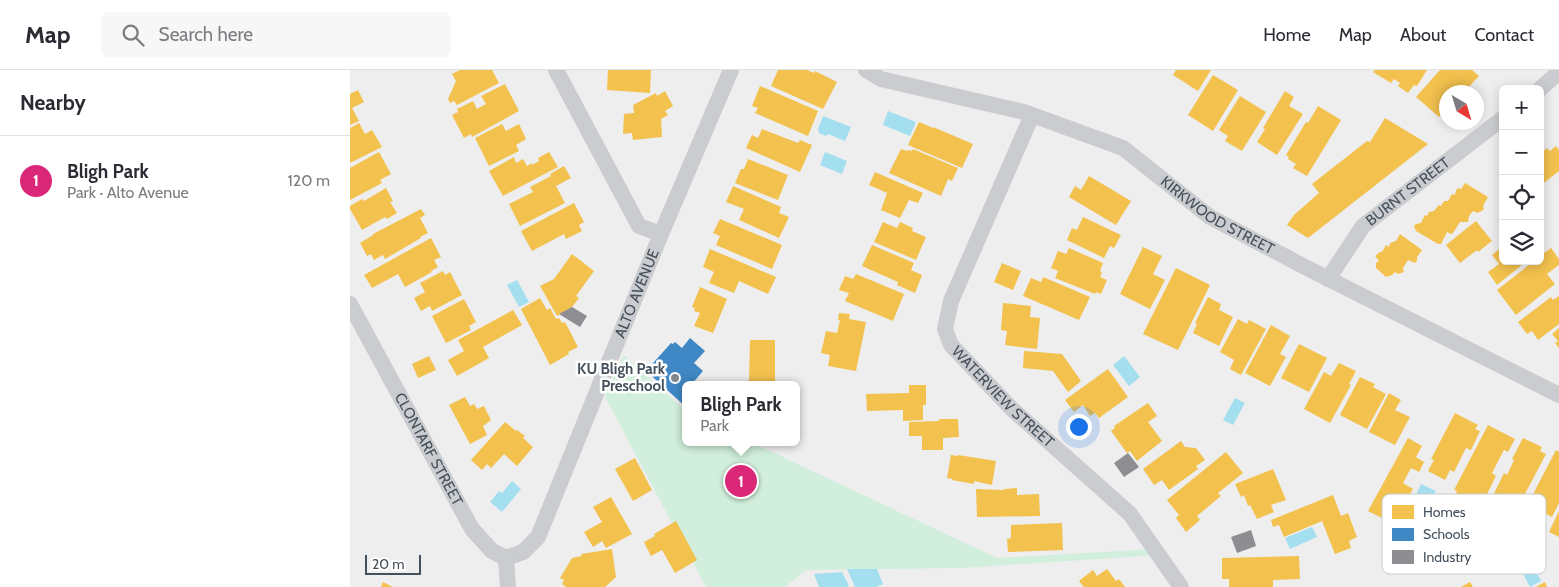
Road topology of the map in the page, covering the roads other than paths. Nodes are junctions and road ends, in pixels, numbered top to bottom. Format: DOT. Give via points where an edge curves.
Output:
graph roads {
  1 [pos="556,70"];
  2 [pos="731,70"];
  3 [pos="866,70"];
  4 [pos="1559,72"];
  5 [pos="1544,85"];
  6 [pos="1032,115"];
  7 [pos="1499,121"];
  8 [pos="661,234"];
  9 [pos="1328,279"];
  10 [pos="350,304"];
  11 [pos="1559,395"];
  12 [pos="506,558"];
  13 [pos="508,587"];
  14 [pos="1181,587"];
  1 -- 8 [label="street" via="639,226"];
  2 -- 8 [label="street, ALTO AVENUE"];
  3 -- 6 [label="street, KIRKWOOD STREET" via="882,79"];
  4 -- 5 [label="street"];
  6 -- 9 [label="street, KIRKWOOD STREET" via="1123,148 1210,217"];
  6 -- 14 [label="street, WATERVIEW STREET" via="951,301 945,329 951,345 1012,409 1130,514"];
  7 -- 9 [label="street, BURNT STREET" via="1363,226"];
  8 -- 12 [label="street, ALTO AVENUE" via="538,537 523,552"];
  9 -- 11 [label="street, KIRKWOOD STREET"];
  10 -- 12 [label="street, CLONTARF STREET" via="472,529 492,551"];
  12 -- 13 [label="street"];
}
